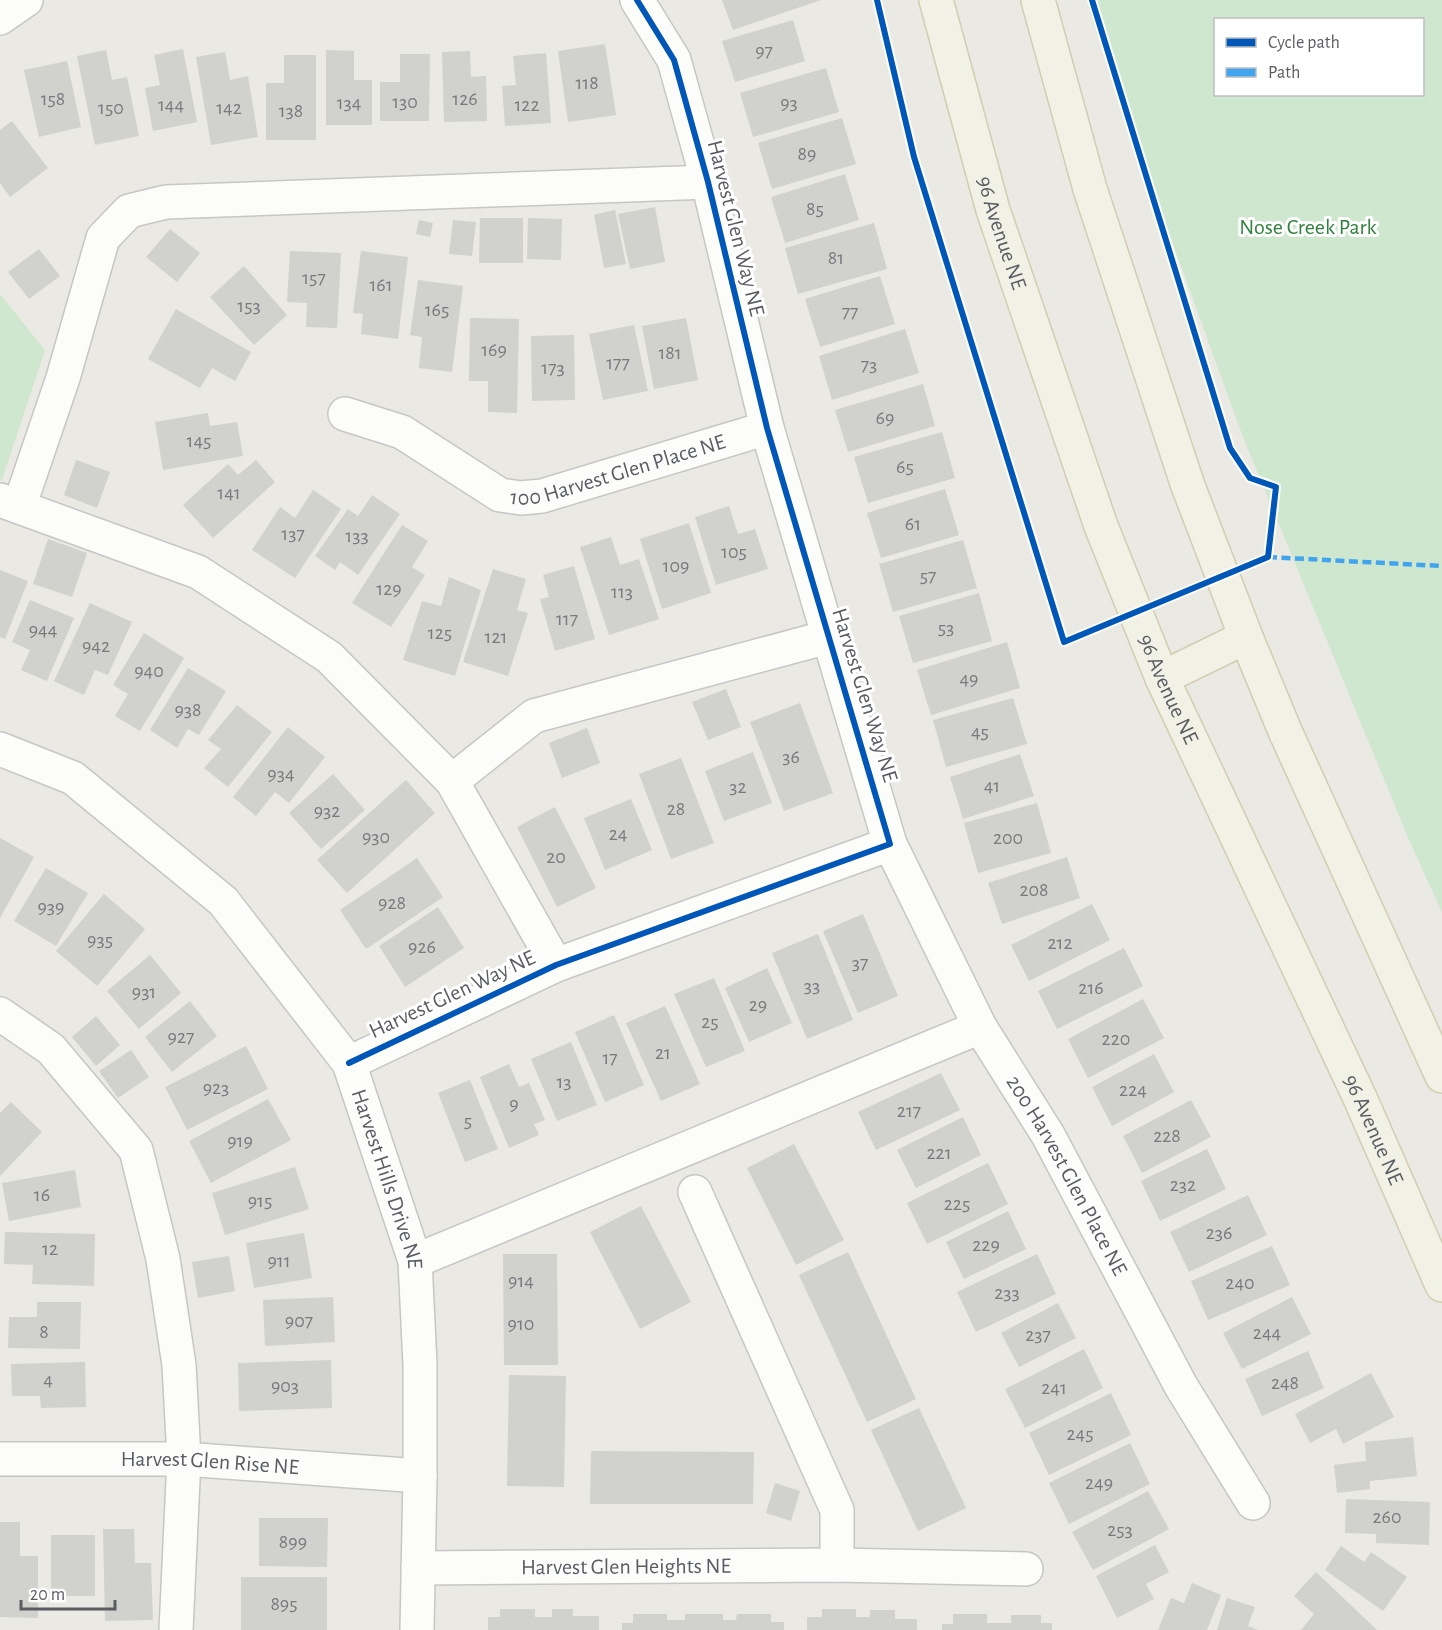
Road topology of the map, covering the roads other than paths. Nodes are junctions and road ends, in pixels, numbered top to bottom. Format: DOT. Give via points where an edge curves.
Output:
graph roads {
  1 [pos="26,0"];
  2 [pos="637,0"];
  3 [pos="936,0"];
  4 [pos="1038,0"];
  5 [pos="0,18"];
  6 [pos="708,182"];
  7 [pos="345,414"];
  8 [pos="767,428"];
  9 [pos="10,504"];
  10 [pos="828,637"];
  11 [pos="1246,638"];
  12 [pos="1162,678"];
  13 [pos="0,749"];
  14 [pos="452,781"];
  15 [pos="890,844"];
  16 [pos="556,965"];
  17 [pos="0,1014"];
  18 [pos="980,1027"];
  19 [pos="349,1063"];
  20 [pos="1442,1076"];
  21 [pos="695,1192"];
  22 [pos="415,1261"];
  23 [pos="1442,1285"];
  24 [pos="0,1459"];
  25 [pos="184,1460"];
  26 [pos="420,1476"];
  27 [pos="1253,1503"];
  28 [pos="837,1565"];
  29 [pos="418,1568"];
  30 [pos="1026,1569"];
  31 [pos="176,1630"];
  32 [pos="417,1630"];
  1 -- 5 [label="street"];
  2 -- 6 [label="street, Harvest Glen Way NE" via="674,60"];
  3 -- 12 [label="main road, 96 Avenue NE" via="993,210 1101,526"];
  4 -- 11 [label="main road" via="1090,189 1188,486"];
  6 -- 8 [label="street, Harvest Glen Way NE"];
  6 -- 9 [label="street" via="166,202 129,211 103,238 63,378"];
  7 -- 8 [label="street, 100 Harvest Glen Place NE" via="402,432 500,495 521,498 542,496"];
  8 -- 10 [label="street, Harvest Glen Way NE"];
  9 -- 14 [label="street" via="198,572 329,657"];
  10 -- 14 [label="street" via="534,716"];
  10 -- 15 [label="street, Harvest Glen Way NE"];
  11 -- 12 [label="main road"];
  11 -- 20 [label="main road"];
  12 -- 23 [label="main road, 96 Avenue NE" via="1360,1098"];
  13 -- 19 [label="street, Harvest Hills Drive NE" via="73,778 223,901"];
  14 -- 16 [label="street"];
  15 -- 16 [label="street, Harvest Glen Way NE"];
  15 -- 18 [label="street, 200 Harvest Glen Place NE"];
  16 -- 19 [label="street, Harvest Glen Way NE"];
  17 -- 25 [label="street" via="51,1049 136,1150 163,1259 179,1365"];
  18 -- 22 [label="street"];
  18 -- 27 [label="street, 200 Harvest Glen Place NE" via="1048,1135 1181,1386"];
  19 -- 22 [label="street, Harvest Hills Drive NE"];
  21 -- 28 [label="street" via="837,1510"];
  22 -- 26 [label="street, Harvest Hills Drive NE"];
  24 -- 25 [label="street, Harvest Glen Rise NE"];
  25 -- 26 [label="street, Harvest Glen Rise NE"];
  25 -- 31 [label="street"];
  26 -- 29 [label="street, Harvest Hills Drive NE"];
  28 -- 29 [label="street, Harvest Glen Heights NE"];
  28 -- 30 [label="street, Harvest Glen Heights NE"];
  29 -- 32 [label="street, Harvest Hills Drive NE"];
}
